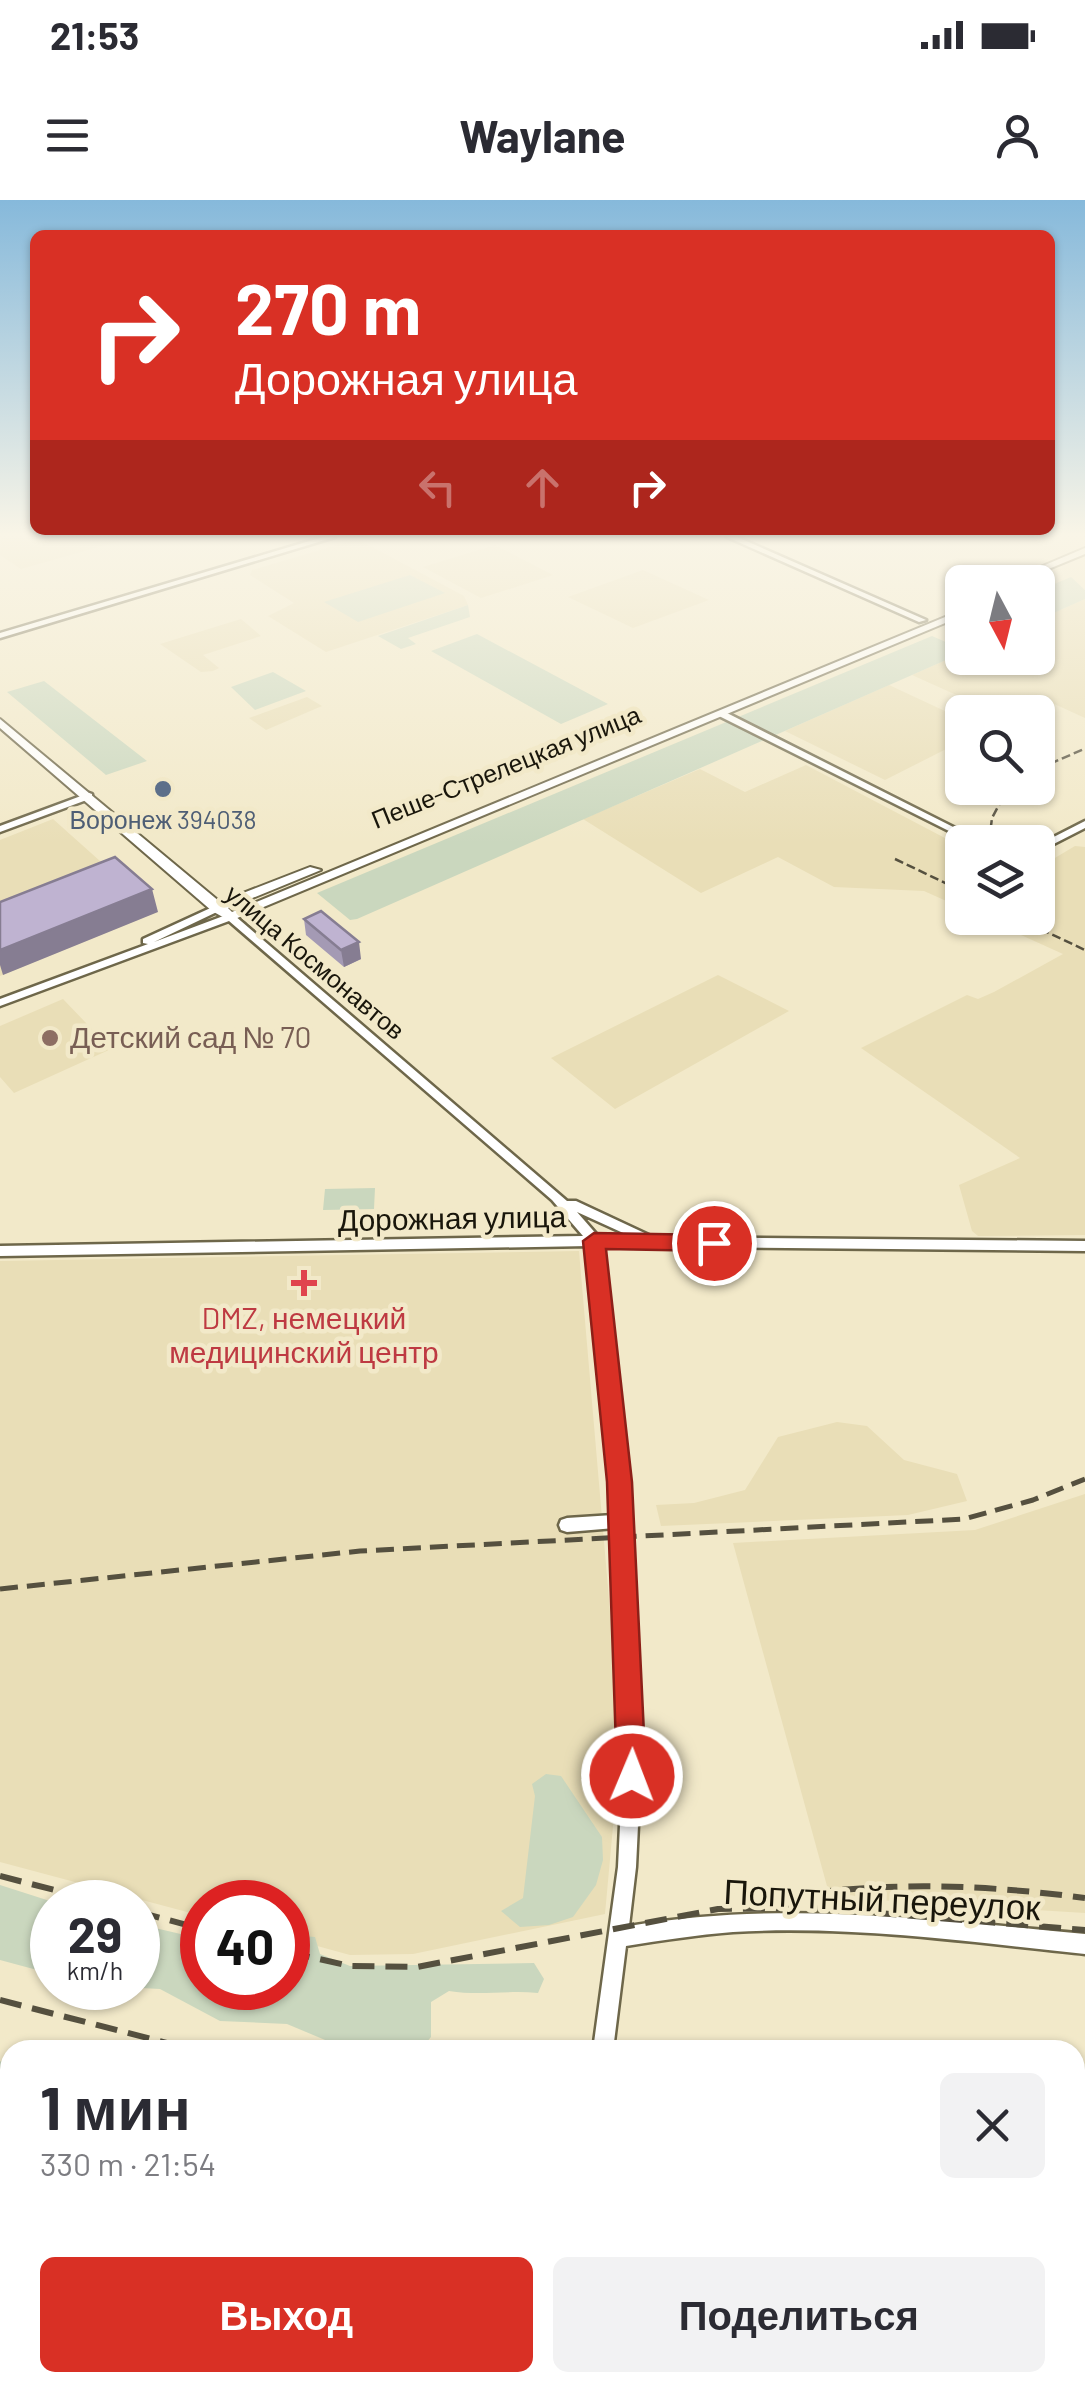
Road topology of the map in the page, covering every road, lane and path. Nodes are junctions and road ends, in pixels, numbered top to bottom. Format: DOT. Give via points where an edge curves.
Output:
graph roads {
  1 [pos="875,639"];
  2 [pos="900,639"];
  3 [pos="722,714"];
  4 [pos="0,722"];
  5 [pos="90,796"];
  6 [pos="1085,824"];
  7 [pos="945,826"];
  8 [pos="0,829"];
  9 [pos="1055,840"];
  10 [pos="217,908"];
  11 [pos="230,917"];
  12 [pos="125,953"];
  13 [pos="0,1003"];
  14 [pos="557,1197"];
  15 [pos="594,1241"];
  16 [pos="662,1242"];
  17 [pos="1085,1246"];
  18 [pos="0,1252"];
  19 [pos="622,1521"];
  20 [pos="568,1525"];
  21 [pos="618,1938"];
  22 [pos="1085,1944"];
  23 [pos="606,2040"];
  1 -- 10 [label="main road, Пеше-Стрелецкая улица"];
  2 -- 3 [label="main road, Пеше-Стрелецкая улица"];
  3 -- 7 [label="street"];
  3 -- 11 [label="main road, Пеше-Стрелецкая улица"];
  4 -- 5 [label="main road, улица Космонавтов"];
  5 -- 8 [label="street"];
  5 -- 10 [label="main road, улица Космонавтов"];
  6 -- 9 [label="street"];
  10 -- 11 [label="main road, улица Космонавтов"];
  10 -- 12 [label="street, Пеше-Стрелецкая улица"];
  11 -- 12 [label="street, Пеше-Стрелецкая улица"];
  11 -- 14 [label="street, улица Космонавтов"];
  12 -- 13 [label="street, Пеше-Стрелецкая улица"];
  14 -- 15 [label="street, улица Космонавтов"];
  14 -- 16 [label="street"];
  15 -- 16 [label="street, Дорожная улица"];
  15 -- 18 [label="street, Дорожная улица"];
  15 -- 19 [label="street"];
  16 -- 17 [label="street, Дорожная улица"];
  19 -- 20 [label="street"];
  19 -- 21 [label="street" via="633,1742"];
  21 -- 22 [label="street, Попутный переулок" via="670,1926 754,1920"];
  21 -- 23 [label="street"];
}
